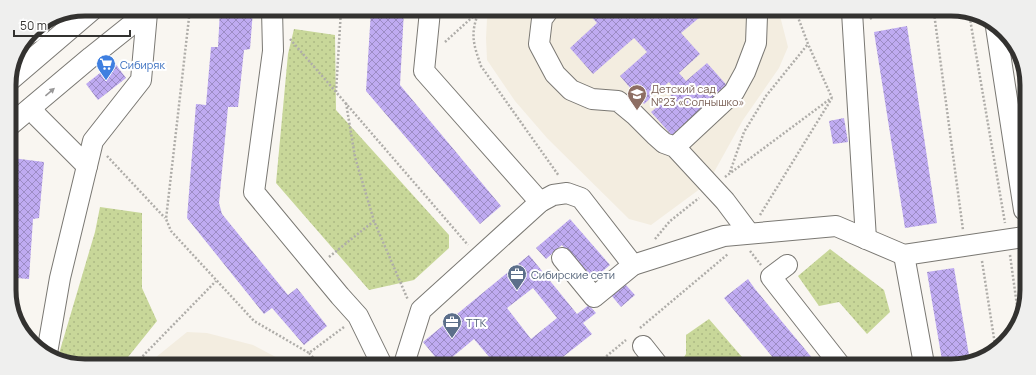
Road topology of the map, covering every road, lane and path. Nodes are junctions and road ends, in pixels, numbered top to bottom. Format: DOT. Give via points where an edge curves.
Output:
graph roads {
  1 [pos="84,16"];
  2 [pos="143,16"];
  3 [pos="148,16"];
  4 [pos="189,16"];
  5 [pos="273,16"];
  6 [pos="275,16"];
  7 [pos="341,16"];
  8 [pos="429,16"];
  9 [pos="473,16"];
  10 [pos="477,16"];
  11 [pos="544,16"];
  12 [pos="757,16"];
  13 [pos="798,16"];
  14 [pos="852,16"];
  15 [pos="934,16"];
  16 [pos="970,19"];
  17 [pos="997,33"];
  18 [pos="808,44"];
  19 [pos="425,60"];
  20 [pos="17,73"];
  21 [pos="336,92"];
  22 [pos="346,103"];
  23 [pos="31,108"];
  24 [pos="16,120"];
  25 [pos="94,141"];
  26 [pos="675,147"];
  27 [pos="87,166"];
  28 [pos="730,173"];
  29 [pos="1020,184"];
  30 [pos="567,193"];
  31 [pos="540,202"];
  32 [pos="166,219"];
  33 [pos="374,220"];
  34 [pos="964,232"];
  35 [pos="749,233"];
  36 [pos="1016,238"];
  37 [pos="866,239"];
  38 [pos="979,244"];
  39 [pos="730,252"];
  40 [pos="904,255"];
  41 [pos="479,258"];
  42 [pos="562,258"];
  43 [pos="633,265"];
  44 [pos="787,265"];
  45 [pos="317,267"];
  46 [pos="771,278"];
  47 [pos="216,281"];
  48 [pos="1018,302"];
  49 [pos="419,315"];
  50 [pos="358,316"];
  51 [pos="637,338"];
  52 [pos="995,343"];
  53 [pos="48,348"];
  54 [pos="309,353"];
  55 [pos="140,359"];
  56 [pos="314,359"];
  57 [pos="380,359"];
  58 [pos="406,359"];
  59 [pos="605,359"];
  60 [pos="653,359"];
  61 [pos="835,359"];
  62 [pos="923,359"];
  1 -- 20 [label="main road"];
  23 -- 2 [label="street, one-way"];
  3 -- 25 [label="street" via="141,80"];
  4 -- 32 [label="path"];
  5 -- 45 [label="street" via="273,51 254,192"];
  6 -- 21 [label="path"];
  7 -- 21 [label="path"];
  8 -- 19 [label="street"];
  9 -- 19 [label="path"];
  10 -- 30 [label="path" via="473,26 474,46 481,66 561,179"];
  11 -- 26 [label="street" via="539,44 555,74 571,90 592,99 618,101 664,143"];
  12 -- 26 [label="street" via="756,43 734,92"];
  13 -- 18 [label="path"];
  14 -- 37 [label="street"];
  15 -- 34 [label="path"];
  16 -- 36 [label="path"];
  17 -- 29 [label="street"];
  18 -- 28 [label="path" via="766,96 744,132"];
  18 -- 35 [label="path" via="832,98"];
  19 -- 31 [label="street" via="424,71"];
  21 -- 22 [label="path"];
  22 -- 33 [label="path" via="355,157"];
  22 -- 41 [label="path"];
  23 -- 24 [label="street"];
  23 -- 27 [label="street"];
  25 -- 27 [label="street"];
  25 -- 32 [label="path"];
  26 -- 35 [label="street" via="725,201"];
  27 -- 53 [label="street" via="60,278"];
  30 -- 31 [label="street" via="553,195"];
  30 -- 43 [label="street" via="581,198"];
  31 -- 41 [label="street"];
  32 -- 47 [label="path" via="171,231"];
  33 -- 45 [label="path"];
  33 -- 49 [label="path" via="406,297"];
  35 -- 37 [label="street" via="836,226"];
  35 -- 43 [label="street" via="724,236"];
  35 -- 46 [label="path" via="743,242"];
  36 -- 38 [label="street"];
  36 -- 48 [label="path"];
  37 -- 40 [label="street"];
  38 -- 40 [label="street"];
  38 -- 52 [label="path"];
  39 -- 51 [label="path"];
  40 -- 62 [label="street"];
  41 -- 49 [label="street"];
  42 -- 43 [label="street" via="594,297"];
  44 -- 46 [label="street"];
  45 -- 50 [label="street"];
  46 -- 61 [label="street"];
  47 -- 54 [label="path" via="254,321"];
  47 -- 55 [label="path"];
  49 -- 58 [label="street"];
  50 -- 54 [label="path"];
  50 -- 57 [label="street"];
  51 -- 59 [label="path"];
  51 -- 60 [label="street"];
  54 -- 56 [label="path"];
}
